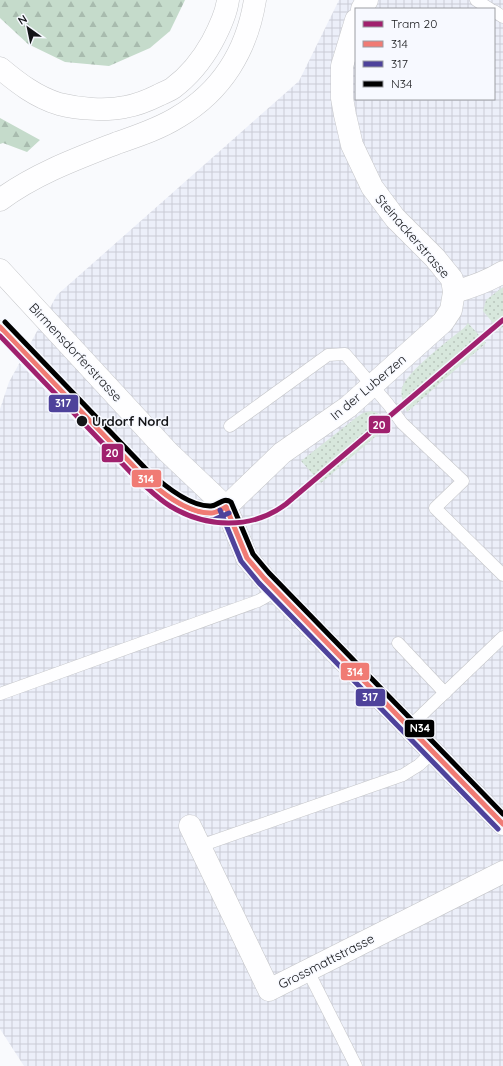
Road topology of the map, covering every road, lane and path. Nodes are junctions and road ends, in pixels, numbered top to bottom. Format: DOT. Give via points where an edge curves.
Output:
graph roads {
  1 [pos="228,0"];
  2 [pos="255,0"];
  3 [pos="476,0"];
  4 [pos="488,8"];
  5 [pos="355,23"];
  6 [pos="0,68"];
  7 [pos="0,200"];
  8 [pos="0,270"];
  9 [pos="503,272"];
  10 [pos="454,292"];
  11 [pos="0,327"];
  12 [pos="372,386"];
  13 [pos="230,426"];
  14 [pos="226,507"];
  15 [pos="503,574"];
  16 [pos="276,591"];
  17 [pos="503,637"];
  18 [pos="398,643"];
  19 [pos="445,693"];
  20 [pos="0,694"];
  21 [pos="409,727"];
  22 [pos="433,752"];
  23 [pos="503,824"];
  24 [pos="190,826"];
  25 [pos="200,846"];
  26 [pos="503,872"];
  27 [pos="308,971"];
  28 [pos="356,1066"];
  1 -- 6 [label="main road" via="220,27 205,54 190,73 172,88 149,100 125,107 102,109 59,104 24,87"];
  2 -- 7 [label="main road" via="247,34 231,68 214,89 196,105 158,128 69,161 40,175"];
  3 -- 4 [label="lane"];
  5 -- 10 [label="main road, Steinackerstrasse" via="342,66 342,98 352,145 372,187 395,218 452,279"];
  8 -- 14 [label="main road, Birmensdorferstrasse" via="168,452"];
  9 -- 10 [label="main road" via="479,285"];
  10 -- 12 [label="main road, In der Luberzen" via="451,310 443,322"];
  11 -- 14 [label="lane" via="156,488 184,506 199,511 213,513"];
  12 -- 13 [label="lane" via="344,354 328,355"];
  12 -- 14 [label="main road, In der Luberzen" via="348,407 282,453"];
  12 -- 15 [label="lane" via="402,423 463,481 435,508"];
  14 -- 16 [label="main road, Birmensdorferstrasse" via="247,558"];
  16 -- 20 [label="lane" via="258,601"];
  16 -- 21 [label="main road, Birmensdorferstrasse"];
  17 -- 19 [label="lane"];
  18 -- 19 [label="lane"];
  19 -- 21 [label="lane"];
  21 -- 22 [label="main road, Birmensdorferstrasse"];
  22 -- 23 [label="main road, Birmensdorferstrasse"];
  22 -- 25 [label="lane" via="403,775"];
  24 -- 25 [label="main road, Grossmattstrasse"];
  25 -- 27 [label="main road, Grossmattstrasse" via="269,990"];
  26 -- 27 [label="main road, Grossmattstrasse"];
  27 -- 28 [label="lane"];
}
